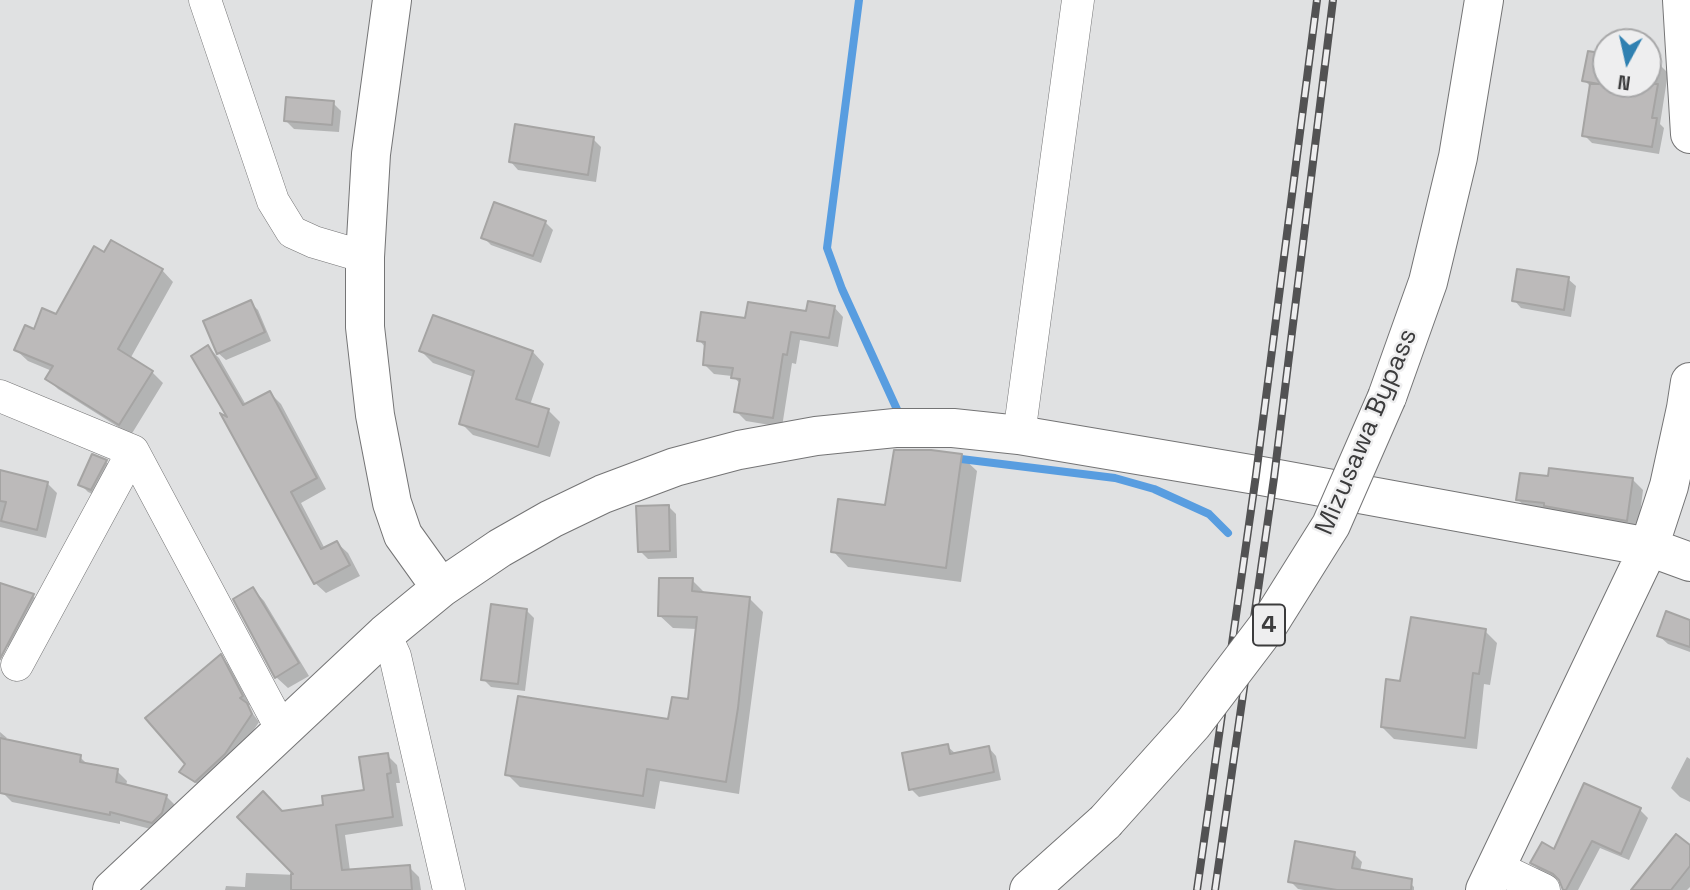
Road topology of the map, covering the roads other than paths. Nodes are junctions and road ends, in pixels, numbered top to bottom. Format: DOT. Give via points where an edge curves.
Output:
graph roads {
  1 [pos="205,0"];
  2 [pos="392,0"];
  3 [pos="1077,0"];
  4 [pos="1484,0"];
  5 [pos="1682,0"];
  6 [pos="1690,134"];
  7 [pos="365,257"];
  8 [pos="1690,382"];
  9 [pos="0,396"];
  10 [pos="1019,435"];
  11 [pos="133,451"];
  12 [pos="1649,547"];
  13 [pos="1690,562"];
  14 [pos="441,588"];
  15 [pos="385,634"];
  16 [pos="18,665"];
  17 [pos="282,730"];
  18 [pos="1491,878"];
  19 [pos="112,890"];
  20 [pos="449,890"];
  21 [pos="1029,890"];
  22 [pos="1544,890"];
  1 -- 7 [label="street" via="273,201 292,232"];
  2 -- 7 [label="main road" via="370,154"];
  3 -- 10 [label="street"];
  4 -- 21 [label="main road, Mizusawa Bypass / 4, bridge" via="1458,157 1428,282 1387,397 1331,525 1269,624 1193,724 1105,822"];
  5 -- 6 [label="main road"];
  7 -- 14 [label="main road" via="365,327 392,503 403,536"];
  8 -- 12 [label="main road" via="1669,486"];
  9 -- 11 [label="street"];
  10 -- 12 [label="main road"];
  10 -- 14 [label="main road" via="895,428 739,450 675,467 603,494 500,548"];
  11 -- 16 [label="street"];
  11 -- 17 [label="street"];
  12 -- 13 [label="main road"];
  12 -- 18 [label="main road"];
  14 -- 15 [label="main road"];
  15 -- 17 [label="main road"];
  15 -- 20 [label="street" via="395,656"];
  17 -- 19 [label="main road"];
  18 -- 22 [label="street"];
}
